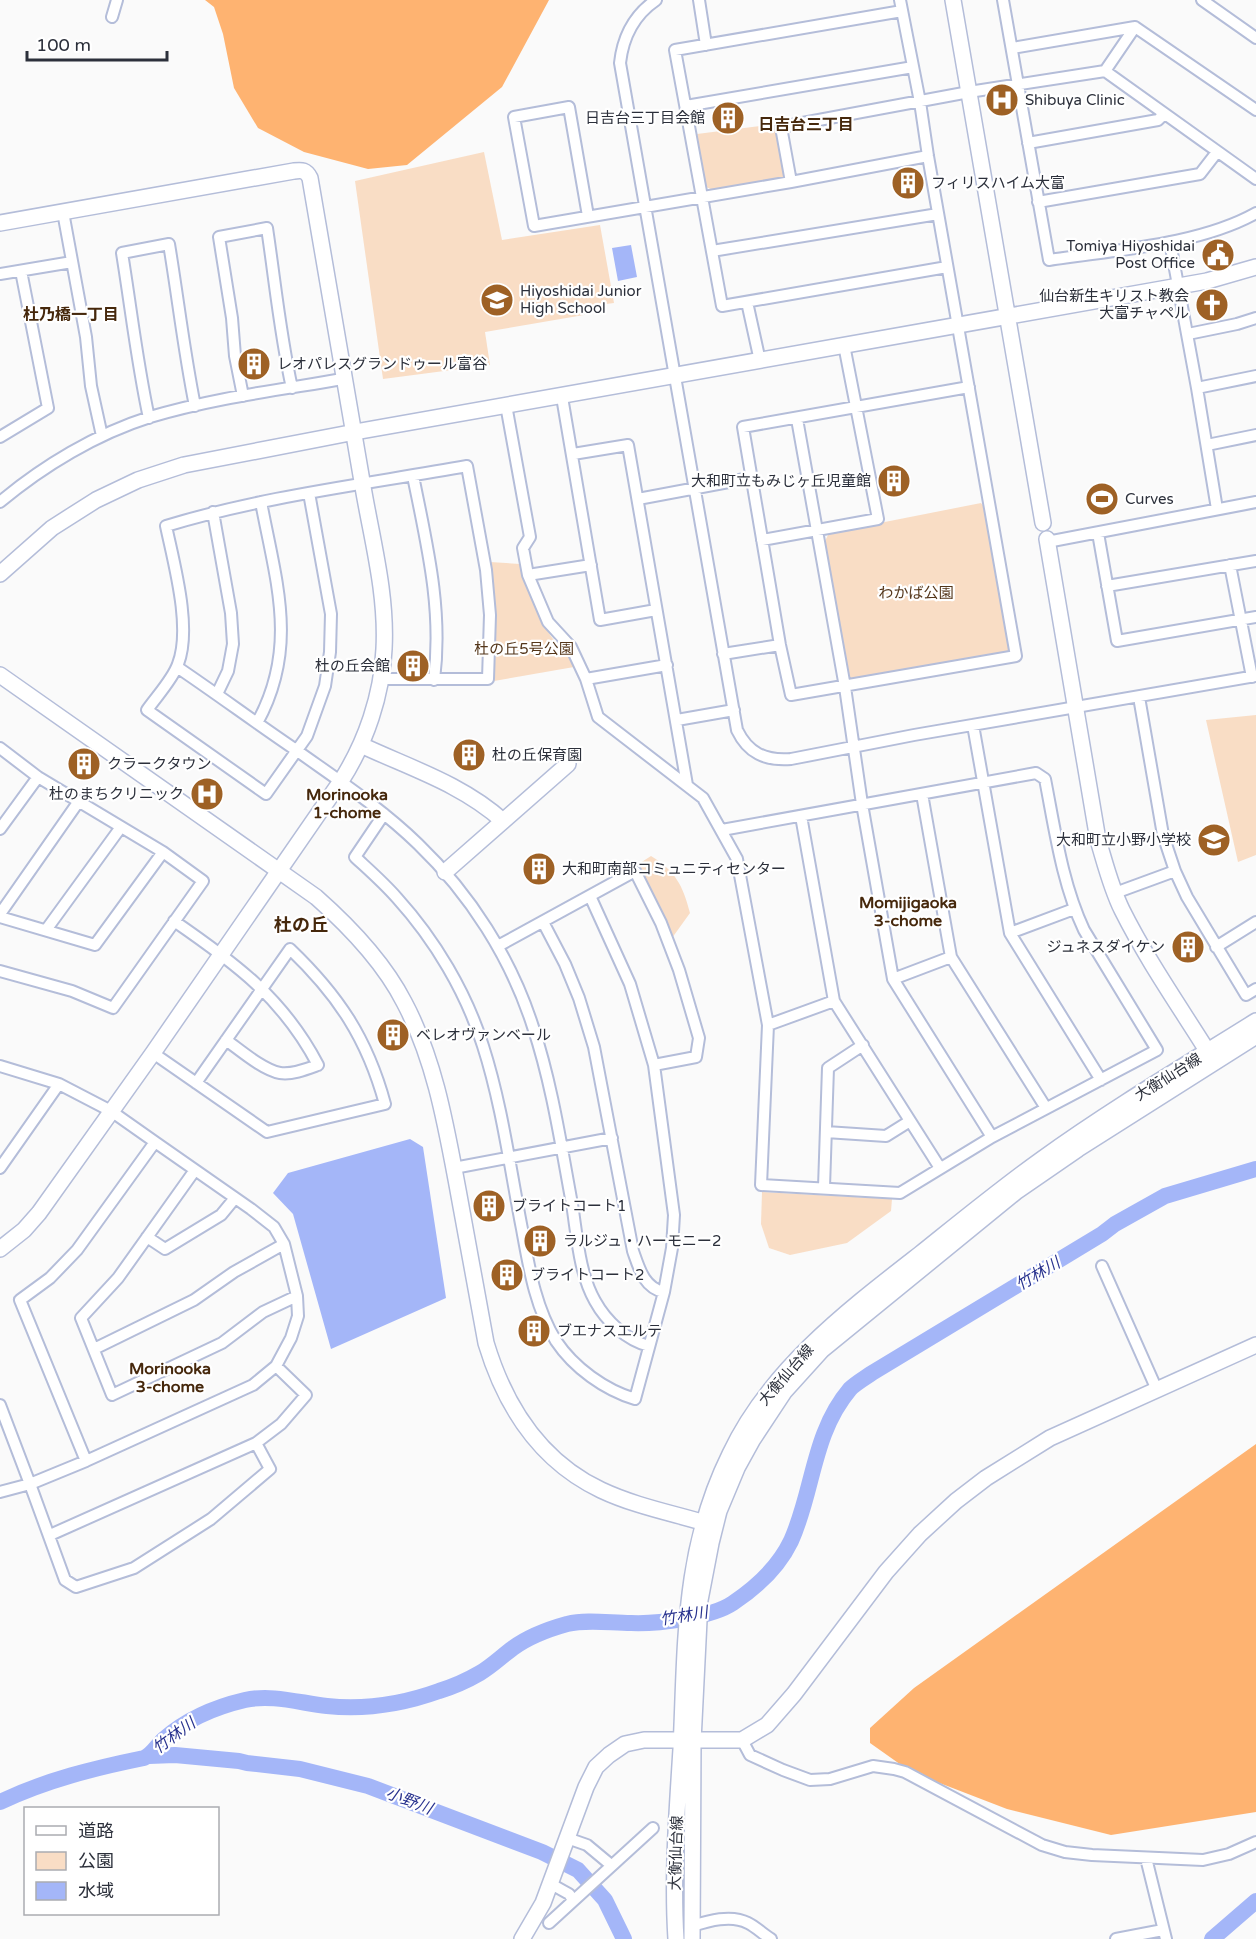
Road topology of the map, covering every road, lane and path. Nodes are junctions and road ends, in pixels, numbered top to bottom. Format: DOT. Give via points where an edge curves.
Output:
graph roads {
  1 [pos="117,0"];
  2 [pos="656,0"];
  3 [pos="699,0"];
  4 [pos="953,0"];
  5 [pos="1003,0"];
  6 [pos="1202,0"];
  7 [pos="901,6"];
  8 [pos="112,17"];
  9 [pos="1135,27"];
  10 [pos="1256,38"];
  11 [pos="706,45"];
  12 [pos="1012,48"];
  13 [pos="913,67"];
  14 [pos="1105,71"];
  15 [pos="1017,84"];
  16 [pos="969,92"];
  17 [pos="920,102"];
  18 [pos="687,106"];
  19 [pos="1256,110"];
  20 [pos="1164,114"];
  21 [pos="1028,143"];
  22 [pos="1217,152"];
  23 [pos="928,156"];
  24 [pos="1256,179"];
  25 [pos="791,182"];
  26 [pos="703,197"];
  27 [pos="1038,202"];
  28 [pos="645,207"];
  29 [pos="63,212"];
  30 [pos="938,213"];
  31 [pos="1256,213"];
  32 [pos="588,216"];
  33 [pos="0,223"];
  34 [pos="1170,242"];
  35 [pos="712,251"];
  36 [pos="72,262"];
  37 [pos="947,267"];
  38 [pos="1256,267"];
  39 [pos="21,271"];
  40 [pos="0,274"];
  41 [pos="1179,286"];
  42 [pos="747,302"];
  43 [pos="1009,316"];
  44 [pos="1256,318"];
  45 [pos="958,326"];
  46 [pos="1188,334"];
  47 [pos="844,345"];
  48 [pos="760,361"];
  49 [pos="676,376"];
  50 [pos="1256,376"];
  51 [pos="343,379"];
  52 [pos="969,387"];
  53 [pos="292,388"];
  54 [pos="1197,388"];
  55 [pos="243,396"];
  56 [pos="562,397"];
  57 [pos="506,405"];
  58 [pos="195,406"];
  59 [pos="856,408"];
  60 [pos="149,418"];
  61 [pos="797,419"];
  62 [pos="355,432"];
  63 [pos="1256,435"];
  64 [pos="102,436"];
  65 [pos="0,437"];
  66 [pos="1207,445"];
  67 [pos="573,454"];
  68 [pos="413,476"];
  69 [pos="750,478"];
  70 [pos="362,485"];
  71 [pos="695,489"];
  72 [pos="309,493"];
  73 [pos="638,499"];
  74 [pos="0,502"];
  75 [pos="261,502"];
  76 [pos="1256,502"];
  77 [pos="1217,509"];
  78 [pos="213,512"];
  79 [pos="1043,523"];
  80 [pos="817,531"];
  81 [pos="1098,533"];
  82 [pos="762,540"];
  83 [pos="1047,540"];
  84 [pos="1256,561"];
  85 [pos="591,565"];
  86 [pos="1230,565"];
  87 [pos="0,574"];
  88 [pos="528,575"];
  89 [pos="1107,586"];
  90 [pos="656,610"];
  91 [pos="1256,617"];
  92 [pos="1240,620"];
  93 [pos="780,645"];
  94 [pos="723,654"];
  95 [pos="667,665"];
  96 [pos="177,667"];
  97 [pos="0,675"];
  98 [pos="1254,677"];
  99 [pos="586,679"];
  100 [pos="381,680"];
  101 [pos="434,680"];
  102 [pos="845,687"];
  103 [pos="217,694"];
  104 [pos="1140,697"];
  105 [pos="1077,708"];
  106 [pos="734,710"];
  107 [pos="677,720"];
  108 [pos="257,723"];
  109 [pos="973,725"];
  110 [pos="361,745"];
  111 [pos="854,746"];
  112 [pos="0,748"];
  113 [pos="297,751"];
  114 [pos="568,764"];
  115 [pos="38,777"];
  116 [pos="341,781"];
  117 [pos="983,783"];
  118 [pos="687,785"];
  119 [pos="922,795"];
  120 [pos="79,801"];
  121 [pos="862,804"];
  122 [pos="384,814"];
  123 [pos="801,816"];
  124 [pos="503,821"];
  125 [pos="121,827"];
  126 [pos="0,829"];
  127 [pos="722,830"];
  128 [pos="163,852"];
  129 [pos="280,871"];
  130 [pos="1175,871"];
  131 [pos="445,872"];
  132 [pos="1116,893"];
  133 [pos="590,896"];
  134 [pos="1074,909"];
  135 [pos="0,916"];
  136 [pos="174,921"];
  137 [pos="543,922"];
  138 [pos="1256,922"];
  139 [pos="46,930"];
  140 [pos="1010,933"];
  141 [pos="498,946"];
  142 [pos="1216,947"];
  143 [pos="221,954"];
  144 [pos="951,957"];
  145 [pos="0,971"];
  146 [pos="893,979"];
  147 [pos="262,989"];
  148 [pos="1256,989"];
  149 [pos="834,1001"];
  150 [pos="1256,1021"];
  151 [pos="768,1025"];
  152 [pos="1256,1036"];
  153 [pos="226,1040"];
  154 [pos="863,1046"];
  155 [pos="153,1053"];
  156 [pos="1211,1057"];
  157 [pos="654,1065"];
  158 [pos="0,1066"];
  159 [pos="1101,1080"];
  160 [pos="196,1083"];
  161 [pos="58,1084"];
  162 [pos="1046,1108"];
  163 [pos="111,1111"];
  164 [pos="910,1121"];
  165 [pos="826,1132"];
  166 [pos="992,1137"];
  167 [pos="612,1138"];
  168 [pos="155,1142"];
  169 [pos="562,1148"];
  170 [pos="508,1158"];
  171 [pos="0,1167"];
  172 [pos="454,1168"];
  173 [pos="940,1168"];
  174 [pos="195,1170"];
  175 [pos="824,1187"];
  176 [pos="235,1198"];
  177 [pos="147,1237"];
  178 [pos="284,1244"];
  179 [pos="0,1249"];
  180 [pos="1102,1266"];
  181 [pos="664,1292"];
  182 [pos="297,1296"];
  183 [pos="1256,1345"];
  184 [pos="649,1346"];
  185 [pos="94,1349"];
  186 [pos="276,1366"];
  187 [pos="1157,1389"];
  188 [pos="0,1405"];
  189 [pos="5,1431"];
  190 [pos="256,1443"];
  191 [pos="86,1461"];
  192 [pos="30,1484"];
  193 [pos="0,1492"];
  194 [pos="709,1524"];
  195 [pos="50,1535"];
  196 [pos="742,1740"];
  197 [pos="687,1741"];
  198 [pos="653,1828"];
  199 [pos="566,1841"];
  200 [pos="1256,1842"];
  201 [pos="1146,1858"];
  202 [pos="609,1867"];
  203 [pos="552,1880"];
  204 [pos="577,1897"];
  205 [pos="549,1923"];
  206 [pos="692,1932"];
  207 [pos="1165,1934"];
  208 [pos="522,1939"];
  209 [pos="676,1939"];
  210 [pos="771,1939"];
  211 [pos="1116,1939"];
  1 -- 8 [label="street"];
  2 -- 28 [label="street" via="637,16 622,48 620,63"];
  3 -- 11 [label="street"];
  4 -- 16 [label="street"];
  5 -- 12 [label="street"];
  6 -- 10 [label="street"];
  7 -- 11 [label="street"];
  7 -- 13 [label="street"];
  9 -- 12 [label="street"];
  9 -- 14 [label="street"];
  9 -- 19 [label="street"];
  11 -- 18 [label="street" via="675,50"];
  12 -- 15 [label="street"];
  13 -- 17 [label="street"];
  13 -- 18 [label="street"];
  14 -- 15 [label="street"];
  14 -- 20 [label="street"];
  15 -- 16 [label="street"];
  15 -- 21 [label="street"];
  16 -- 17 [label="street"];
  16 -- 43 [label="street"];
  17 -- 23 [label="street"];
  17 -- 25 [label="street" via="781,127"];
  18 -- 26 [label="street"];
  20 -- 21 [label="street" via="1158,120"];
  20 -- 22 [label="street"];
  21 -- 27 [label="street"];
  22 -- 24 [label="street"];
  22 -- 27 [label="street" via="1200,174"];
  23 -- 25 [label="street"];
  23 -- 30 [label="street"];
  25 -- 26 [label="street"];
  26 -- 28 [label="street"];
  26 -- 35 [label="street"];
  27 -- 34 [label="street" via="1049,260"];
  28 -- 32 [label="street"];
  28 -- 49 [label="street"];
  29 -- 33 [label="street"];
  29 -- 36 [label="street"];
  29 -- 51 [label="street" via="303,170 310,178"];
  30 -- 35 [label="street"];
  30 -- 37 [label="street"];
  31 -- 34 [label="street" via="1230,225"];
  32 -- 32 [label="street" via="569,107 514,117 534,226"];
  34 -- 41 [label="street"];
  35 -- 42 [label="street" via="722,306"];
  36 -- 39 [label="street"];
  36 -- 64 [label="street"];
  37 -- 42 [label="street"];
  37 -- 45 [label="street"];
  38 -- 41 [label="street"];
  39 -- 40 [label="street"];
  39 -- 65 [label="street" via="48,408"];
  41 -- 43 [label="street"];
  41 -- 46 [label="street"];
  42 -- 48 [label="street"];
  43 -- 45 [label="street"];
  43 -- 79 [label="street"];
  44 -- 46 [label="street"];
  45 -- 47 [label="street"];
  45 -- 52 [label="street"];
  46 -- 54 [label="street"];
  47 -- 48 [label="street"];
  47 -- 59 [label="street"];
  48 -- 49 [label="street"];
  49 -- 56 [label="street"];
  49 -- 71 [label="street"];
  50 -- 54 [label="street"];
  51 -- 53 [label="street"];
  51 -- 62 [label="street"];
  52 -- 59 [label="street"];
  52 -- 102 [label="street" via="1016,656"];
  53 -- 55 [label="street"];
  53 -- 55 [label="street" via="267,228 219,237"];
  54 -- 66 [label="street"];
  55 -- 58 [label="street"];
  56 -- 57 [label="street"];
  56 -- 67 [label="street"];
  57 -- 62 [label="street"];
  57 -- 88 [label="street" via="530,537 523,548"];
  58 -- 60 [label="street"];
  58 -- 60 [label="street" via="169,243 122,253"];
  59 -- 61 [label="street"];
  59 -- 80 [label="street" via="878,519"];
  60 -- 64 [label="street"];
  61 -- 69 [label="street" via="743,428"];
  61 -- 80 [label="street"];
  62 -- 70 [label="street"];
  62 -- 87 [label="street" via="194,463 138,480 96,500 52,528"];
  63 -- 66 [label="street"];
  64 -- 74 [label="street" via="51,465"];
  66 -- 77 [label="street"];
  67 -- 73 [label="street" via="628,445"];
  67 -- 85 [label="street"];
  68 -- 70 [label="street"];
  68 -- 101 [label="street" via="433,576 438,624"];
  68 -- 101 [label="street" via="467,466 486,570 490,615 488,679"];
  69 -- 71 [label="street"];
  69 -- 82 [label="street"];
  70 -- 72 [label="street"];
  70 -- 100 [label="street" via="382,591"];
  71 -- 73 [label="street"];
  71 -- 94 [label="street"];
  72 -- 75 [label="street"];
  72 -- 113 [label="street" via="331,614 330,652 325,686 307,736"];
  73 -- 90 [label="street"];
  75 -- 78 [label="street"];
  75 -- 108 [label="street" via="282,628 277,676"];
  76 -- 77 [label="street"];
  77 -- 81 [label="street"];
  78 -- 96 [label="street" via="166,526 183,622"];
  78 -- 103 [label="street" via="233,644 228,671"];
  80 -- 82 [label="street"];
  80 -- 102 [label="street"];
  81 -- 83 [label="street"];
  81 -- 89 [label="street"];
  82 -- 93 [label="street"];
  83 -- 105 [label="street"];
  84 -- 86 [label="street"];
  85 -- 88 [label="street"];
  85 -- 90 [label="street" via="600,620"];
  86 -- 89 [label="street"];
  86 -- 92 [label="street"];
  88 -- 99 [label="street" via="548,622 571,647"];
  89 -- 92 [label="street" via="1116,641"];
  90 -- 95 [label="street"];
  91 -- 92 [label="street"];
  92 -- 98 [label="street"];
  93 -- 94 [label="street"];
  93 -- 102 [label="street" via="791,695"];
  94 -- 106 [label="street"];
  95 -- 99 [label="street"];
  95 -- 107 [label="street"];
  96 -- 103 [label="street"];
  96 -- 113 [label="street" via="147,710 266,794"];
  97 -- 129 [label="street"];
  98 -- 104 [label="street"];
  99 -- 118 [label="street" via="598,717"];
  100 -- 101 [label="street"];
  100 -- 110 [label="street"];
  102 -- 111 [label="street"];
  103 -- 108 [label="street"];
  104 -- 105 [label="street"];
  104 -- 130 [label="street" via="1163,836"];
  105 -- 109 [label="street"];
  105 -- 132 [label="street" via="1098,840"];
  106 -- 107 [label="street"];
  106 -- 111 [label="street" via="742,741 765,758 791,759"];
  107 -- 118 [label="street"];
  108 -- 113 [label="street"];
  109 -- 111 [label="street"];
  109 -- 117 [label="street"];
  110 -- 116 [label="street"];
  110 -- 124 [label="street" via="449,783"];
  111 -- 121 [label="street"];
  112 -- 115 [label="street"];
  113 -- 116 [label="street"];
  114 -- 124 [label="street"];
  115 -- 120 [label="street"];
  115 -- 126 [label="street"];
  116 -- 122 [label="street"];
  116 -- 129 [label="street"];
  117 -- 119 [label="street"];
  117 -- 134 [label="street" via="1036,773 1045,779"];
  117 -- 140 [label="street"];
  118 -- 127 [label="street" via="703,798"];
  119 -- 121 [label="street"];
  119 -- 144 [label="street"];
  120 -- 125 [label="street"];
  120 -- 135 [label="street"];
  121 -- 123 [label="street"];
  121 -- 146 [label="street"];
  122 -- 131 [label="street"];
  122 -- 170 [label="street" via="355,857 427,933 452,975 484,1047"];
  123 -- 127 [label="street"];
  123 -- 149 [label="street"];
  124 -- 131 [label="street"];
  125 -- 128 [label="street"];
  125 -- 139 [label="street"];
  127 -- 151 [label="street" via="737,859"];
  128 -- 136 [label="street" via="203,881"];
  128 -- 139 [label="street" via="95,945"];
  129 -- 143 [label="street"];
  129 -- 172 [label="street" via="352,930 404,1000 439,1096"];
  130 -- 132 [label="street"];
  130 -- 142 [label="street"];
  131 -- 141 [label="street"];
  132 -- 156 [label="street" via="1147,954"];
  133 -- 137 [label="street"];
  133 -- 157 [label="street" via="630,984"];
  133 -- 157 [label="street" via="635,871 679,970 699,1038 696,1057"];
  134 -- 140 [label="street"];
  134 -- 159 [label="street" via="1157,1050"];
  135 -- 139 [label="street"];
  136 -- 143 [label="street"];
  136 -- 145 [label="street" via="113,1008 72,991"];
  137 -- 141 [label="street"];
  137 -- 167 [label="street" via="579,998 594,1047"];
  138 -- 142 [label="street"];
  140 -- 159 [label="street"];
  141 -- 169 [label="street" via="532,1024"];
  142 -- 148 [label="street" via="1246,995"];
  143 -- 147 [label="street"];
  143 -- 155 [label="street"];
  144 -- 146 [label="street"];
  144 -- 162 [label="street"];
  146 -- 166 [label="street"];
  147 -- 153 [label="street"];
  147 -- 153 [label="street" via="305,1039 318,1065 280,1073"];
  147 -- 160 [label="street" via="290,949 337,1000 353,1025 385,1104 267,1132"];
  149 -- 151 [label="street"];
  149 -- 154 [label="street"];
  150 -- 156 [label="street, 大衡仙台線"];
  151 -- 175 [label="street" via="762,1185"];
  152 -- 156 [label="street, 大衡仙台線"];
  153 -- 160 [label="street"];
  154 -- 164 [label="street"];
  154 -- 165 [label="street" via="828,1068"];
  155 -- 160 [label="street"];
  155 -- 163 [label="street"];
  156 -- 194 [label="street, 大衡仙台線" via="1017,1191 822,1350 784,1392 753,1439"];
  157 -- 181 [label="street" via="675,1215"];
  158 -- 161 [label="street"];
  159 -- 162 [label="street"];
  161 -- 163 [label="street"];
  161 -- 171 [label="street"];
  162 -- 166 [label="street"];
  163 -- 168 [label="street"];
  163 -- 179 [label="street" via="39,1213"];
  164 -- 165 [label="street" via="886,1137"];
  164 -- 173 [label="street"];
  165 -- 175 [label="street"];
  166 -- 173 [label="street"];
  167 -- 169 [label="street"];
  167 -- 181 [label="street" via="636,1261 647,1283"];
  168 -- 174 [label="street"];
  168 -- 191 [label="street" via="77,1250 50,1278 20,1300"];
  169 -- 170 [label="street"];
  169 -- 184 [label="street" via="585,1279 594,1300 622,1332"];
  170 -- 172 [label="street"];
  170 -- 184 [label="street" via="537,1300 557,1342 585,1372 622,1395 636,1399"];
  172 -- 194 [label="street" via="486,1343 503,1389 525,1426 561,1464 602,1490"];
  173 -- 175 [label="street" via="900,1193"];
  174 -- 176 [label="street"];
  174 -- 177 [label="street"];
  176 -- 177 [label="street" via="222,1215 165,1249"];
  176 -- 178 [label="street" via="274,1227"];
  177 -- 185 [label="street" via="118,1278 81,1318"];
  178 -- 182 [label="street"];
  178 -- 185 [label="street" via="194,1300"];
  180 -- 187 [label="street"];
  181 -- 184 [label="street"];
  182 -- 185 [label="street" via="263,1312 222,1343 112,1395"];
  182 -- 186 [label="street" via="298,1316"];
  183 -- 187 [label="street"];
  186 -- 190 [label="street" via="306,1395 281,1424"];
  186 -- 191 [label="street" via="253,1385"];
  187 -- 196 [label="street" via="1050,1438 956,1501 886,1572 767,1725"];
  188 -- 189 [label="street"];
  189 -- 192 [label="street"];
  190 -- 195 [label="street"];
  190 -- 195 [label="street" via="270,1468 211,1519 134,1568 76,1587 65,1580"];
  191 -- 192 [label="street"];
  192 -- 193 [label="street"];
  192 -- 195 [label="street"];
  194 -- 197 [label="street, 大衡仙台線" via="694,1601"];
  196 -- 197 [label="street"];
  196 -- 201 [label="street" via="750,1755 799,1777 816,1781 873,1766 894,1769 917,1777 1042,1845 1065,1852"];
  197 -- 199 [label="street" via="644,1740 625,1744 609,1755 596,1767"];
  197 -- 206 [label="street, 大衡仙台線"];
  197 -- 209 [label="street, 大衡仙台線" via="675,1850"];
  198 -- 202 [label="street"];
  199 -- 202 [label="street" via="587,1845"];
  199 -- 203 [label="street"];
  200 -- 201 [label="street" via="1203,1860"];
  201 -- 207 [label="street"];
  202 -- 204 [label="street"];
  203 -- 204 [label="street"];
  203 -- 208 [label="street" via="537,1917"];
  204 -- 205 [label="street"];
  206 -- 210 [label="street" via="707,1922 736,1919"];
  207 -- 211 [label="street"];
}
